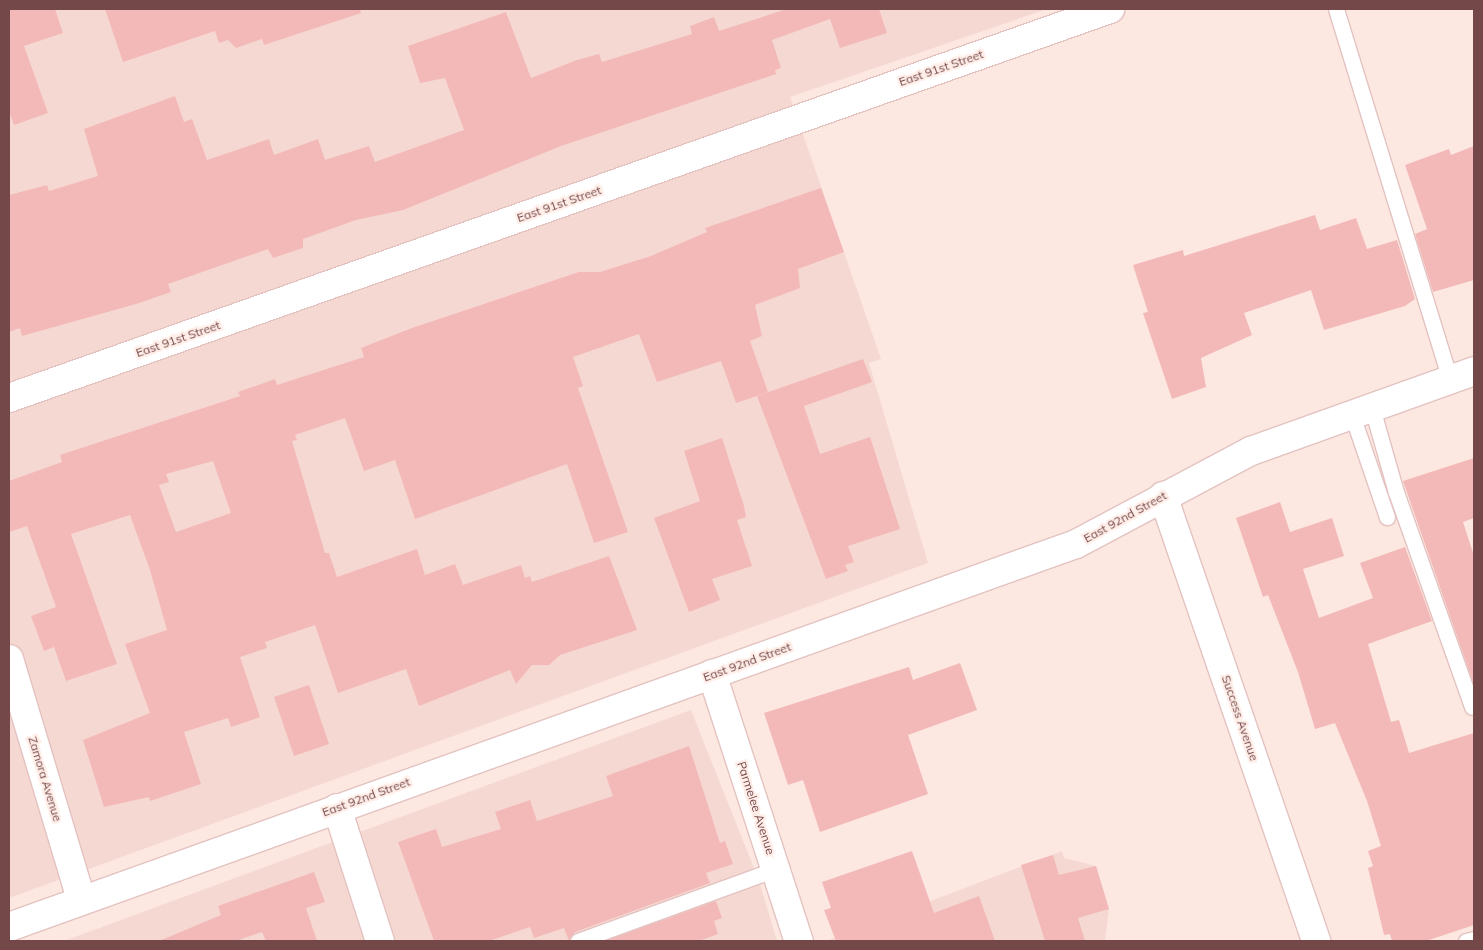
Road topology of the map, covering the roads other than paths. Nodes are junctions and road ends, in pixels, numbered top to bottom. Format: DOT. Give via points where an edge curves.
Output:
graph roads {
  1 [pos="1110,9"];
  2 [pos="1336,9"];
  3 [pos="1462,376"];
  4 [pos="9,398"];
  5 [pos="1362,411"];
  6 [pos="1164,496"];
  7 [pos="1387,517"];
  8 [pos="9,659"];
  9 [pos="712,674"];
  10 [pos="1472,708"];
  11 [pos="337,808"];
  12 [pos="776,869"];
  13 [pos="81,899"];
  14 [pos="9,927"];
  15 [pos="1474,939"];
  16 [pos="380,941"];
  17 [pos="578,941"];
  18 [pos="799,941"];
  19 [pos="1316,941"];
  20 [pos="1466,941"];
  1 -- 4 [label="street, East 91st Street"];
  2 -- 3 [label="lane"];
  3 -- 5 [label="street, East 92nd Street"];
  5 -- 6 [label="street, East 92nd Street" via="1251,451"];
  5 -- 7 [label="lane"];
  5 -- 10 [label="lane" via="1399,501"];
  6 -- 9 [label="street, East 92nd Street" via="1076,544"];
  6 -- 19 [label="street, Success Avenue"];
  8 -- 13 [label="street, Zamora Avenue"];
  9 -- 11 [label="street, East 92nd Street"];
  9 -- 12 [label="street, Parmelee Avenue"];
  11 -- 13 [label="street, East 92nd Street"];
  11 -- 16 [label="street"];
  12 -- 17 [label="lane"];
  12 -- 18 [label="street, Parmelee Avenue"];
  13 -- 14 [label="street, East 92nd Street"];
  15 -- 20 [label="lane"];
}
